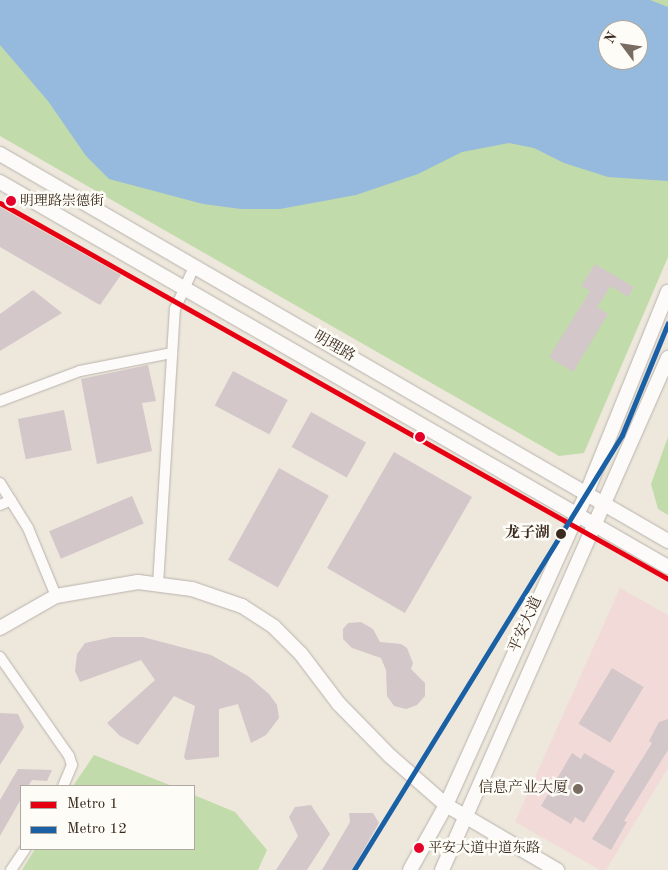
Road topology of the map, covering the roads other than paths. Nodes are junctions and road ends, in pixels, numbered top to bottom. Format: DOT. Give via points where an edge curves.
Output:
graph roads {
  1 [pos="0,154"];
  2 [pos="0,182"];
  3 [pos="194,267"];
  4 [pos="184,286"];
  5 [pos="668,292"];
  6 [pos="172,353"];
  7 [pos="668,358"];
  8 [pos="0,401"];
  9 [pos="0,483"];
  10 [pos="587,492"];
  11 [pos="10,500"];
  12 [pos="605,502"];
  13 [pos="0,505"];
  14 [pos="576,512"];
  15 [pos="595,524"];
  16 [pos="668,540"];
  17 [pos="668,566"];
  18 [pos="158,585"];
  19 [pos="56,596"];
  20 [pos="0,628"];
  21 [pos="0,657"];
  22 [pos="63,785"];
  23 [pos="446,805"];
  24 [pos="466,818"];
  25 [pos="24,850"];
  26 [pos="11,870"];
  27 [pos="410,870"];
  28 [pos="442,870"];
  29 [pos="557,870"];
  1 -- 3 [label="main road, 明理路"];
  2 -- 4 [label="main road, 明理路"];
  3 -- 4 [label="street"];
  3 -- 10 [label="main road, 明理路"];
  4 -- 6 [label="street" via="175,308"];
  4 -- 14 [label="main road, 明理路"];
  5 -- 10 [label="main road, 平安大道"];
  6 -- 8 [label="street" via="80,371"];
  6 -- 18 [label="street"];
  7 -- 12 [label="main road, 平安大道"];
  9 -- 11 [label="street"];
  10 -- 12 [label="main road, 明理路"];
  10 -- 14 [label="main road, 平安大道"];
  11 -- 13 [label="street"];
  11 -- 19 [label="street" via="28,528"];
  12 -- 15 [label="main road, 平安大道"];
  12 -- 16 [label="main road, 明理路"];
  14 -- 15 [label="main road, 明理路"];
  14 -- 23 [label="main road, 平安大道"];
  15 -- 17 [label="main road, 明理路"];
  15 -- 24 [label="main road, 平安大道"];
  18 -- 19 [label="main road" via="138,582"];
  18 -- 23 [label="main road" via="192,589 242,606 274,627 301,654 339,704 390,756"];
  19 -- 20 [label="main road"];
  21 -- 22 [label="street" via="68,756 72,765"];
  23 -- 24 [label="main road"];
  23 -- 27 [label="main road, 平安大道"];
  24 -- 28 [label="main road, 平安大道"];
  24 -- 29 [label="main road"];
  25 -- 26 [label="street"];
}
